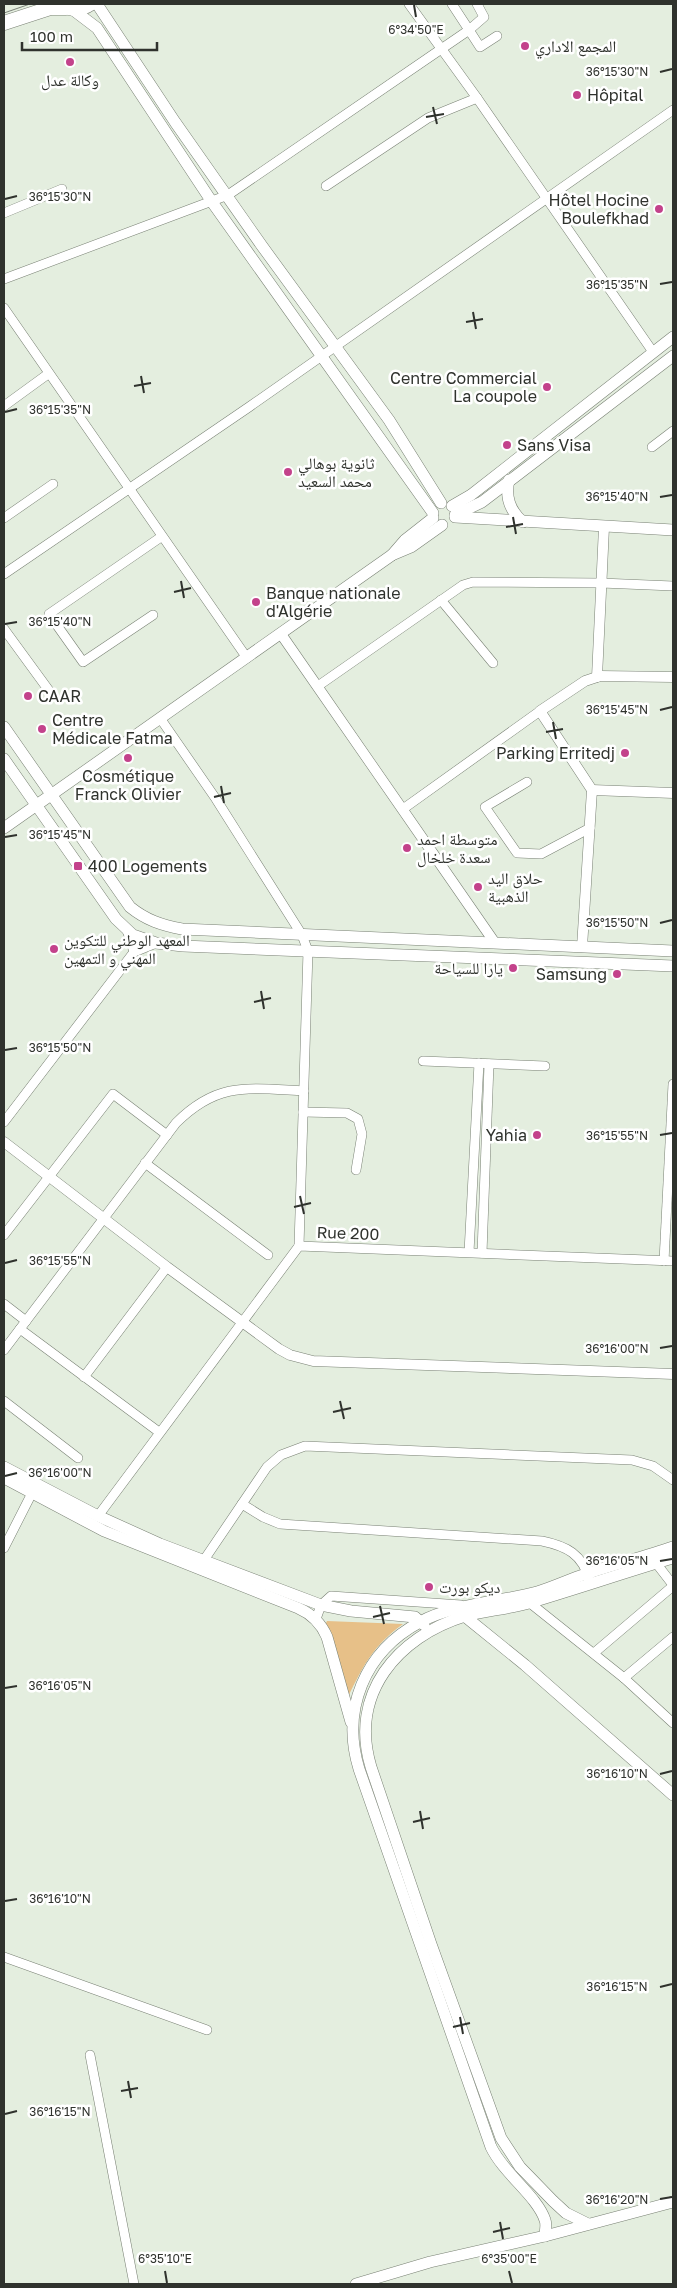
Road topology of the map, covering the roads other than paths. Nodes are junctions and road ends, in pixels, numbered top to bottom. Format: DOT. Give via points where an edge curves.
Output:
graph roads {
  1 [pos="90,4"];
  2 [pos="97,4"];
  3 [pos="409,4"];
  4 [pos="452,4"];
  5 [pos="477,4"];
  6 [pos="66,7"];
  7 [pos="4,23"];
  8 [pos="469,30"];
  9 [pos="498,36"];
  10 [pos="441,47"];
  11 [pos="477,98"];
  12 [pos="673,110"];
  13 [pos="326,186"];
  14 [pos="62,189"];
  15 [pos="228,195"];
  16 [pos="545,199"];
  17 [pos="212,202"];
  18 [pos="4,213"];
  19 [pos="4,279"];
  20 [pos="4,308"];
  21 [pos="673,337"];
  22 [pos="336,346"];
  23 [pos="653,352"];
  24 [pos="322,356"];
  25 [pos="673,356"];
  26 [pos="48,374"];
  27 [pos="4,406"];
  28 [pos="673,431"];
  29 [pos="652,447"];
  30 [pos="509,480"];
  31 [pos="53,484"];
  32 [pos="128,489"];
  33 [pos="451,510"];
  34 [pos="4,518"];
  35 [pos="436,519"];
  36 [pos="523,522"];
  37 [pos="604,527"];
  38 [pos="673,530"];
  39 [pos="161,537"];
  40 [pos="4,574"];
  41 [pos="601,583"];
  42 [pos="673,586"];
  43 [pos="442,600"];
  44 [pos="153,615"];
  45 [pos="4,629"];
  46 [pos="281,634"];
  47 [pos="247,658"];
  48 [pos="493,663"];
  49 [pos="597,677"];
  50 [pos="673,677"];
  51 [pos="318,686"];
  52 [pos="50,692"];
  53 [pos="540,711"];
  54 [pos="160,718"];
  55 [pos="4,727"];
  56 [pos="4,759"];
  57 [pos="527,782"];
  58 [pos="592,790"];
  59 [pos="673,793"];
  60 [pos="50,794"];
  61 [pos="36,806"];
  62 [pos="403,809"];
  63 [pos="4,828"];
  64 [pos="590,828"];
  65 [pos="128,930"];
  66 [pos="302,935"];
  67 [pos="156,943"];
  68 [pos="495,943"];
  69 [pos="582,947"];
  70 [pos="673,950"];
  71 [pos="308,951"];
  72 [pos="134,952"];
  73 [pos="673,966"];
  74 [pos="422,1061"];
  75 [pos="479,1063"];
  76 [pos="489,1064"];
  77 [pos="545,1066"];
  78 [pos="673,1084"];
  79 [pos="304,1091"];
  80 [pos="672,1110"];
  81 [pos="303,1112"];
  82 [pos="4,1122"];
  83 [pos="167,1135"];
  84 [pos="4,1142"];
  85 [pos="145,1163"];
  86 [pos="356,1170"];
  87 [pos="49,1176"];
  88 [pos="104,1217"];
  89 [pos="4,1235"];
  90 [pos="299,1246"];
  91 [pos="469,1252"];
  92 [pos="482,1253"];
  93 [pos="268,1255"];
  94 [pos="669,1261"];
  95 [pos="167,1267"];
  96 [pos="4,1304"];
  97 [pos="26,1321"];
  98 [pos="241,1322"];
  99 [pos="20,1330"];
  100 [pos="4,1350"];
  101 [pos="673,1374"];
  102 [pos="84,1377"];
  103 [pos="4,1401"];
  104 [pos="159,1432"];
  105 [pos="78,1458"];
  106 [pos="4,1467"];
  107 [pos="4,1478"];
  108 [pos="673,1480"];
  109 [pos="32,1493"];
  110 [pos="242,1504"];
  111 [pos="98,1516"];
  112 [pos="673,1547"];
  113 [pos="4,1548"];
  114 [pos="673,1558"];
  115 [pos="204,1560"];
  116 [pos="656,1563"];
  117 [pos="589,1579"];
  118 [pos="673,1586"];
  119 [pos="530,1603"];
  120 [pos="321,1605"];
  121 [pos="467,1611"];
  122 [pos="316,1619"];
  123 [pos="420,1622"];
  124 [pos="431,1630"];
  125 [pos="673,1637"];
  126 [pos="594,1653"];
  127 [pos="624,1678"];
  128 [pos="673,1723"];
  129 [pos="353,1727"];
  130 [pos="673,1795"];
  131 [pos="4,1957"];
  132 [pos="207,2030"];
  133 [pos="90,2055"];
  134 [pos="673,2202"];
  135 [pos="588,2224"];
  136 [pos="545,2236"];
  137 [pos="134,2284"];
  138 [pos="356,2284"];
  1 -- 6 [label="main road" via="80,9"];
  2 -- 15 [label="main road"];
  3 -- 10 [label="street"];
  4 -- 8 [label="street"];
  5 -- 8 [label="street" via="484,17"];
  6 -- 7 [label="main road" via="50,8"];
  6 -- 17 [label="main road" via="97,28"];
  8 -- 9 [label="street" via="480,47"];
  8 -- 10 [label="street"];
  10 -- 11 [label="street"];
  10 -- 15 [label="street"];
  11 -- 13 [label="street" via="428,118"];
  11 -- 16 [label="street"];
  12 -- 16 [label="street"];
  14 -- 18 [label="street"];
  15 -- 17 [label="street"];
  15 -- 22 [label="main road"];
  16 -- 22 [label="street"];
  16 -- 23 [label="street"];
  17 -- 19 [label="street"];
  17 -- 24 [label="main road"];
  20 -- 26 [label="street"];
  21 -- 23 [label="main road"];
  22 -- 24 [label="street"];
  22 -- 33 [label="main road"];
  23 -- 33 [label="main road"];
  24 -- 32 [label="street"];
  24 -- 35 [label="main road"];
  25 -- 30 [label="main road"];
  26 -- 27 [label="street"];
  26 -- 32 [label="street"];
  28 -- 29 [label="street"];
  30 -- 33 [label="main road" via="478,505"];
  30 -- 36 [label="main road" via="508,500"];
  31 -- 34 [label="street"];
  32 -- 39 [label="street"];
  32 -- 40 [label="street"];
  33 -- 35 [label="main road" via="450,523"];
  33 -- 35 [label="main road" via="434,508"];
  33 -- 36 [label="main road"];
  35 -- 46 [label="main road" via="411,547 392,555"];
  36 -- 37 [label="main road"];
  37 -- 38 [label="main road"];
  37 -- 41 [label="street"];
  39 -- 44 [label="street" via="49,614 83,662"];
  39 -- 47 [label="street"];
  41 -- 42 [label="street"];
  41 -- 43 [label="street" via="473,582"];
  41 -- 49 [label="street"];
  43 -- 48 [label="street"];
  43 -- 51 [label="street"];
  45 -- 52 [label="street"];
  46 -- 47 [label="main road"];
  46 -- 51 [label="street"];
  47 -- 54 [label="main road"];
  49 -- 50 [label="street"];
  49 -- 53 [label="street" via="585,681"];
  51 -- 62 [label="street"];
  53 -- 58 [label="street"];
  53 -- 62 [label="street"];
  54 -- 60 [label="main road"];
  54 -- 66 [label="street" via="216,799"];
  55 -- 60 [label="main road"];
  56 -- 61 [label="main road"];
  57 -- 64 [label="street" via="485,807 517,853 541,854"];
  58 -- 59 [label="street"];
  58 -- 64 [label="street"];
  60 -- 61 [label="main road"];
  60 -- 66 [label="main road" via="130,907 144,918 182,929"];
  61 -- 63 [label="main road"];
  61 -- 65 [label="main road" via="116,919"];
  62 -- 68 [label="street"];
  64 -- 69 [label="street"];
  65 -- 67 [label="main road"];
  65 -- 72 [label="street"];
  66 -- 68 [label="main road"];
  66 -- 71 [label="street"];
  67 -- 71 [label="main road"];
  67 -- 72 [label="street"];
  68 -- 69 [label="main road"];
  69 -- 70 [label="main road"];
  71 -- 73 [label="main road"];
  71 -- 79 [label="street"];
  72 -- 82 [label="street"];
  74 -- 75 [label="street"];
  75 -- 76 [label="street"];
  75 -- 91 [label="street"];
  76 -- 77 [label="street"];
  76 -- 92 [label="street"];
  78 -- 80 [label="street"];
  79 -- 81 [label="street"];
  79 -- 83 [label="street" via="236,1089 216,1094 189,1110"];
  80 -- 94 [label="street"];
  81 -- 86 [label="street" via="347,1113 358,1120 362,1134"];
  81 -- 90 [label="street"];
  83 -- 85 [label="street"];
  83 -- 87 [label="street" via="113,1094"];
  84 -- 87 [label="street"];
  85 -- 88 [label="street"];
  85 -- 93 [label="street"];
  87 -- 88 [label="street"];
  87 -- 89 [label="street"];
  88 -- 95 [label="street"];
  88 -- 97 [label="street"];
  90 -- 91 [label="street, Rue 200"];
  90 -- 98 [label="street, Rue 200"];
  91 -- 92 [label="street, Rue 200"];
  92 -- 94 [label="street, Rue 200"];
  95 -- 98 [label="street"];
  95 -- 102 [label="street"];
  96 -- 97 [label="street"];
  97 -- 99 [label="street"];
  98 -- 101 [label="street" via="290,1355 313,1361"];
  98 -- 104 [label="street, Rue 200"];
  99 -- 100 [label="street"];
  99 -- 102 [label="street"];
  102 -- 104 [label="street"];
  103 -- 105 [label="street"];
  104 -- 111 [label="street, Rue 200"];
  106 -- 111 [label="main road"];
  107 -- 109 [label="main road"];
  108 -- 110 [label="street" via="653,1466 632,1460 305,1446 281,1455 267,1467"];
  109 -- 113 [label="street"];
  109 -- 122 [label="main road" via="104,1530 298,1608"];
  110 -- 115 [label="street"];
  110 -- 117 [label="street" via="271,1521 288,1525 542,1541 572,1550"];
  111 -- 115 [label="main road"];
  112 -- 117 [label="main road"];
  114 -- 116 [label="main road"];
  115 -- 120 [label="main road"];
  116 -- 117 [label="main road"];
  116 -- 118 [label="street"];
  117 -- 119 [label="main road"];
  117 -- 121 [label="main road"];
  118 -- 126 [label="street"];
  119 -- 121 [label="main road"];
  119 -- 126 [label="street"];
  120 -- 121 [label="street" via="335,1596"];
  120 -- 122 [label="street"];
  120 -- 123 [label="main road" via="415,1617"];
  121 -- 123 [label="main road" via="454,1610"];
  121 -- 124 [label="main road"];
  121 -- 130 [label="main road"];
  122 -- 129 [label="main road" via="327,1638"];
  123 -- 124 [label="main road"];
  123 -- 129 [label="main road" via="387,1646 371,1666 356,1700"];
  124 -- 135 [label="main road" via="398,1656 379,1679 364,1722 366,1753 501,2138 520,2167 553,2201 566,2213"];
  125 -- 127 [label="street"];
  126 -- 127 [label="street"];
  127 -- 128 [label="street"];
  129 -- 136 [label="main road" via="359,1769 492,2148 504,2168 541,2210 546,2222"];
  131 -- 132 [label="street"];
  133 -- 137 [label="street"];
  134 -- 135 [label="main road"];
  135 -- 136 [label="main road"];
  136 -- 138 [label="main road" via="430,2262"];
}
